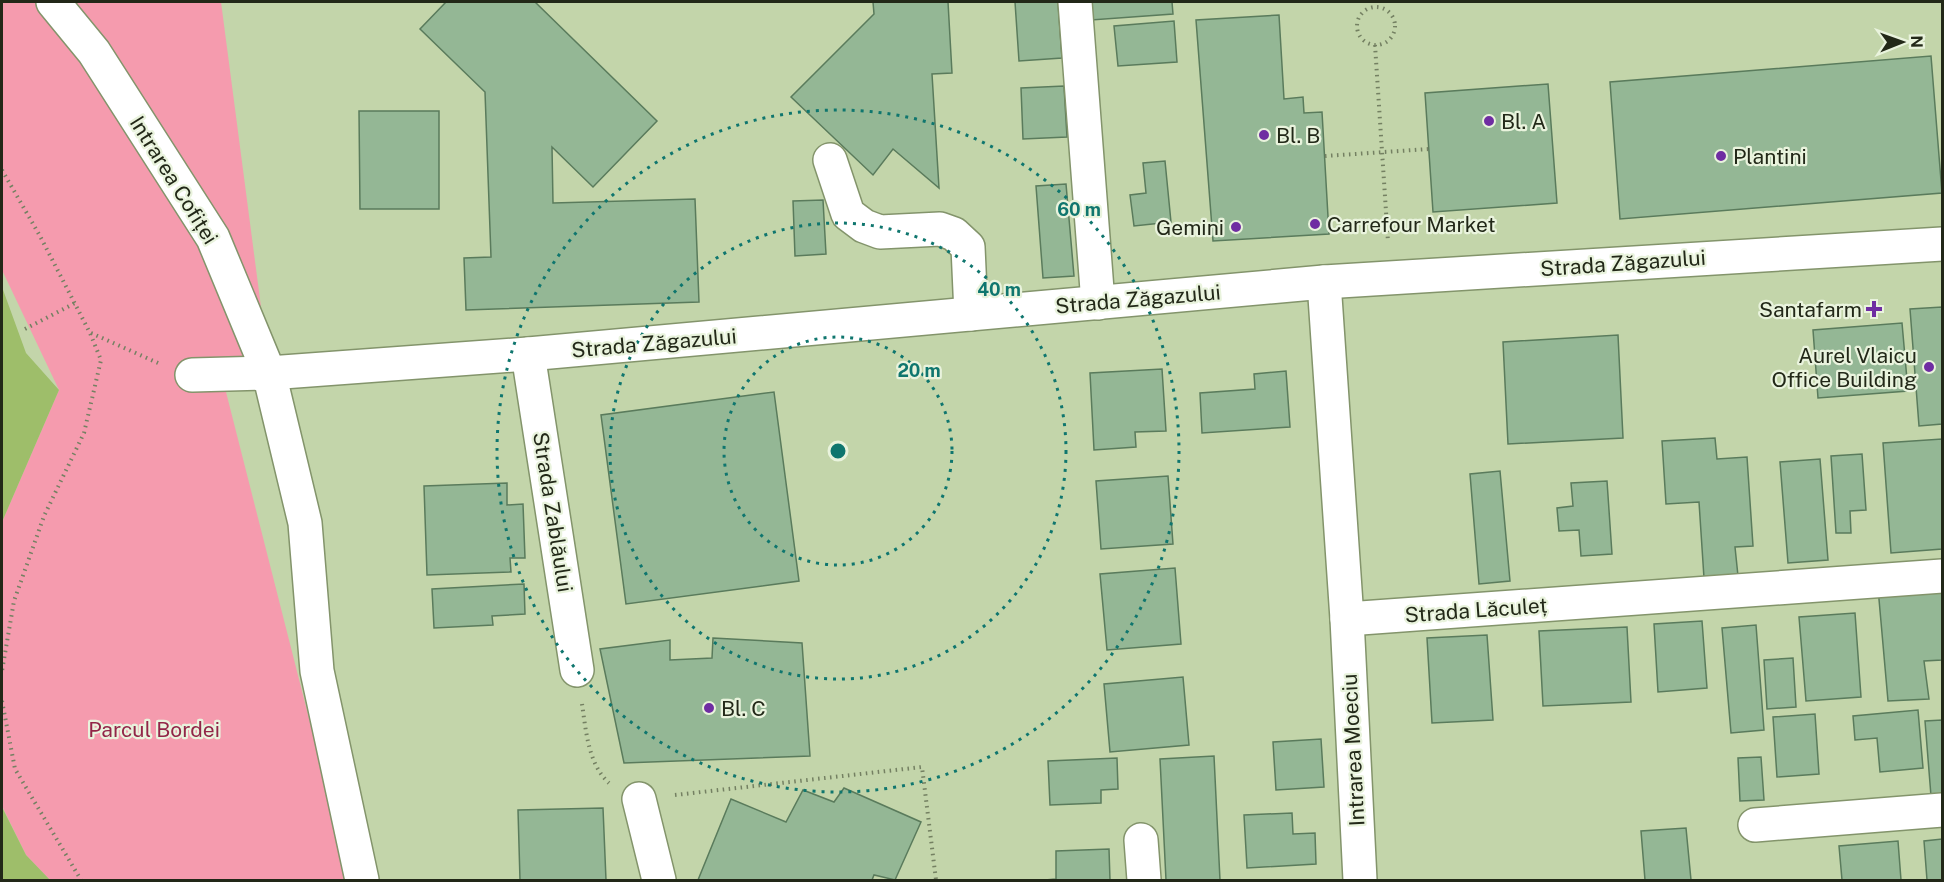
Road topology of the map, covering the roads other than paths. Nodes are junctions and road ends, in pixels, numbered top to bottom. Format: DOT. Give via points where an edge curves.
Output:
graph roads {
  1 [pos="53,2"];
  2 [pos="1075,2"];
  3 [pos="830,160"];
  4 [pos="1942,244"];
  5 [pos="1324,282"];
  6 [pos="1098,303"];
  7 [pos="971,314"];
  8 [pos="528,354"];
  9 [pos="269,373"];
  10 [pos="192,375"];
  11 [pos="1942,576"];
  12 [pos="1347,619"];
  13 [pos="578,670"];
  14 [pos="639,799"];
  15 [pos="1942,810"];
  16 [pos="1755,825"];
  17 [pos="1141,840"];
  18 [pos="362,880"];
  19 [pos="659,880"];
  20 [pos="1144,880"];
  21 [pos="1360,880"];
  1 -- 9 [label="street, Intrarea Cofiței" via="94,52 213,238"];
  2 -- 6 [label="street"];
  3 -- 7 [label="street" via="848,214 864,226 880,232 940,229 954,234 968,247"];
  4 -- 5 [label="street, Strada Zăgazului"];
  5 -- 6 [label="street, Strada Zăgazului"];
  5 -- 12 [label="street"];
  6 -- 7 [label="street, Strada Zăgazului"];
  7 -- 8 [label="street, Strada Zăgazului"];
  8 -- 9 [label="street, Strada Zăgazului"];
  8 -- 13 [label="street, Strada Zablăului"];
  9 -- 10 [label="street, Strada Zăgazului"];
  9 -- 18 [label="street, Intrarea Cofiței" via="305,523 317,671"];
  11 -- 12 [label="street, Strada Lăculeț"];
  12 -- 21 [label="street, Intrarea Moeciu"];
  14 -- 19 [label="street"];
  15 -- 16 [label="street"];
  17 -- 20 [label="street"];
}
